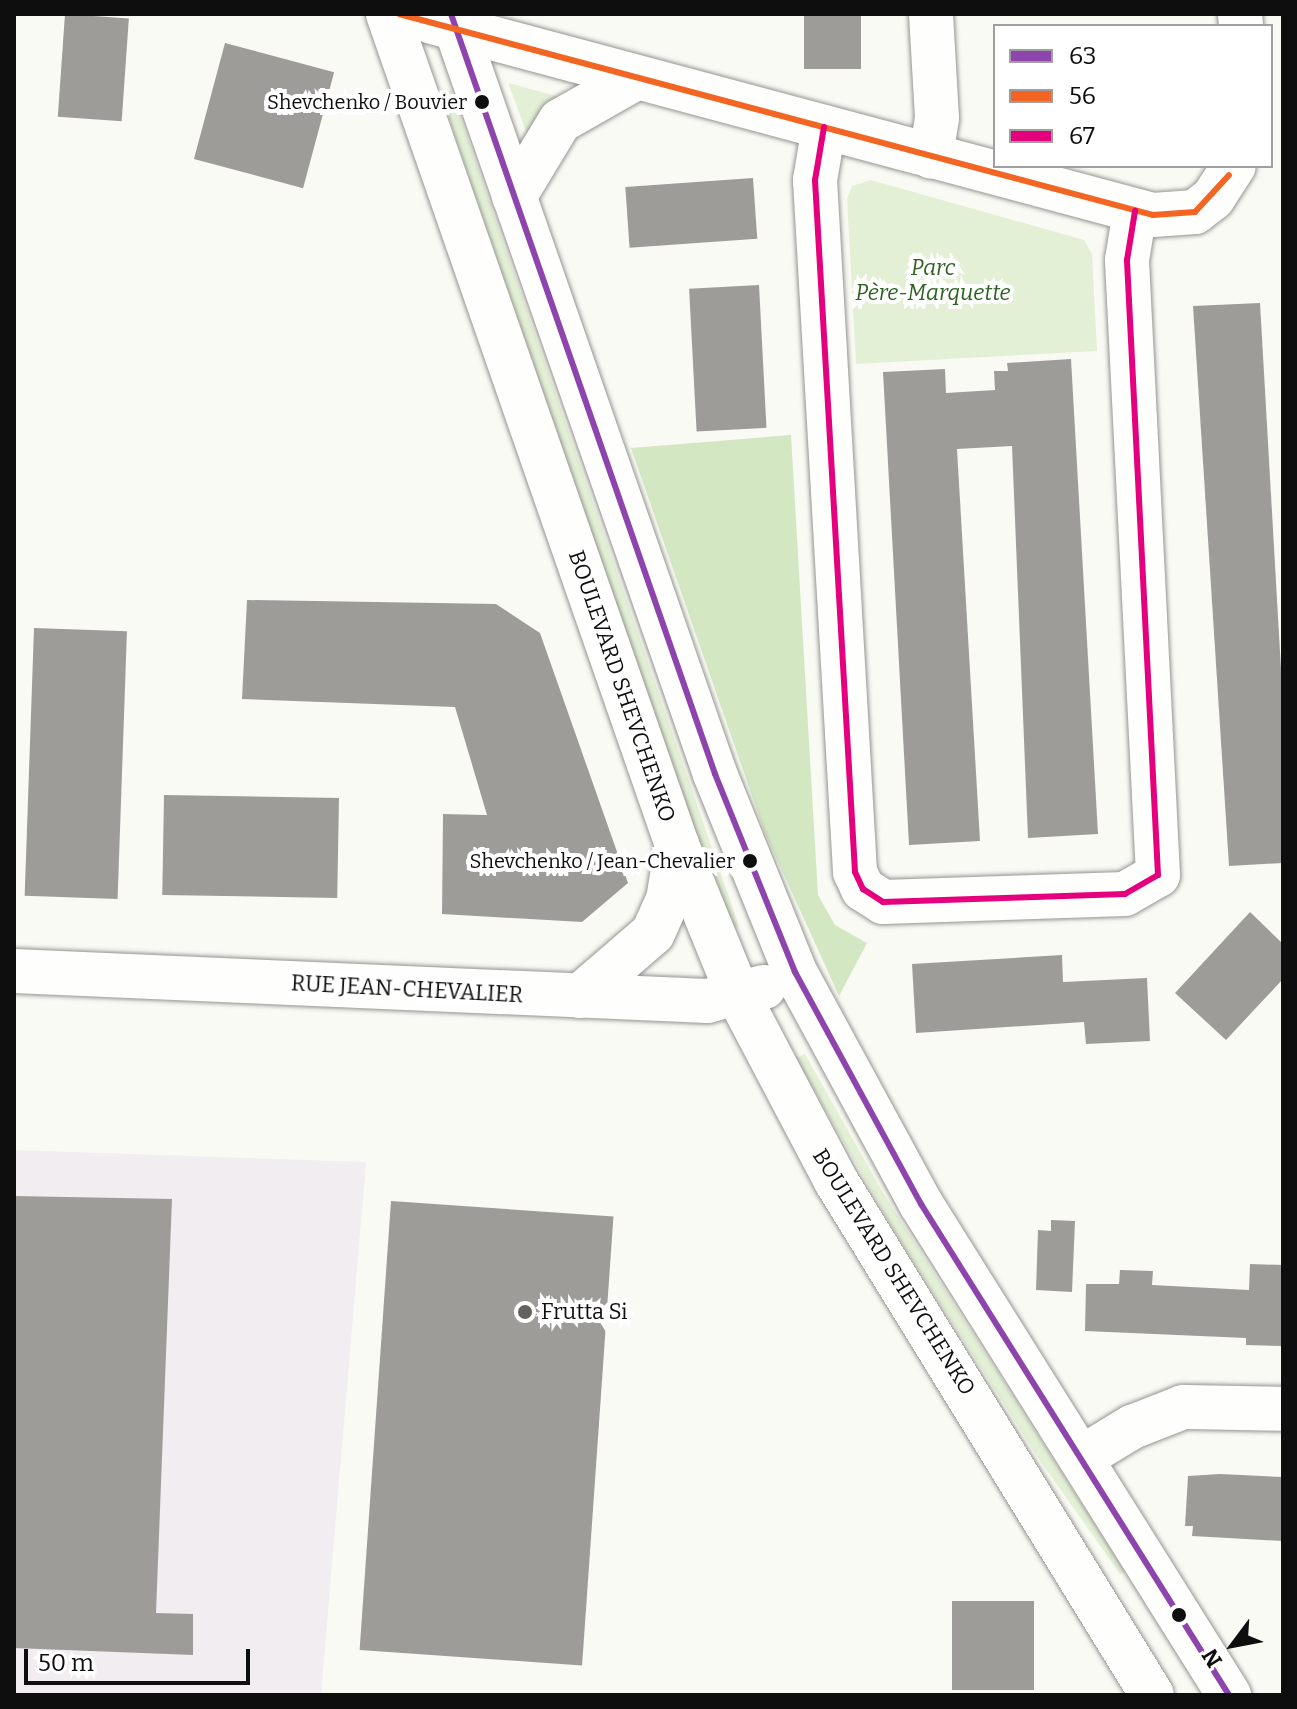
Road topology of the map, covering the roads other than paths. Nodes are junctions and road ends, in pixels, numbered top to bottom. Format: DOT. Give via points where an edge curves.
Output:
graph roads {
  1 [pos="388,14"];
  2 [pos="399,14"];
  3 [pos="931,14"];
  4 [pos="453,21"];
  5 [pos="636,78"];
  6 [pos="824,127"];
  7 [pos="931,157"];
  8 [pos="1233,168"];
  9 [pos="514,197"];
  10 [pos="1135,211"];
  11 [pos="677,845"];
  12 [pos="14,971"];
  13 [pos="795,972"];
  14 [pos="580,996"];
  15 [pos="739,997"];
  16 [pos="1283,1409"];
  17 [pos="1081,1458"];
  18 [pos="1152,1695"];
  19 [pos="1229,1695"];
  1 -- 11 [label="street, BOULEVARD SHEVCHENKO"];
  2 -- 4 [label="street"];
  3 -- 7 [label="street" via="937,118"];
  4 -- 5 [label="street"];
  4 -- 9 [label="street"];
  5 -- 6 [label="street"];
  5 -- 9 [label="street" via="560,121"];
  6 -- 7 [label="street"];
  6 -- 10 [label="street" via="815,180 855,872 863,889 883,902 1125,894 1158,875 1127,260"];
  7 -- 10 [label="street"];
  8 -- 10 [label="street" via="1213,198 1195,212 1171,217"];
  9 -- 13 [label="street" via="715,774"];
  11 -- 14 [label="street" via="668,900 653,933"];
  11 -- 15 [label="street, BOULEVARD SHEVCHENKO"];
  12 -- 14 [label="street, RUE JEAN-CHEVALIER"];
  13 -- 15 [label="street, RUE JEAN-CHEVALIER"];
  13 -- 17 [label="street" via="897,1164"];
  14 -- 15 [label="street, RUE JEAN-CHEVALIER"];
  15 -- 18 [label="street, BOULEVARD SHEVCHENKO" via="836,1181"];
  16 -- 17 [label="street" via="1183,1407 1132,1427"];
  17 -- 19 [label="street"];
}
